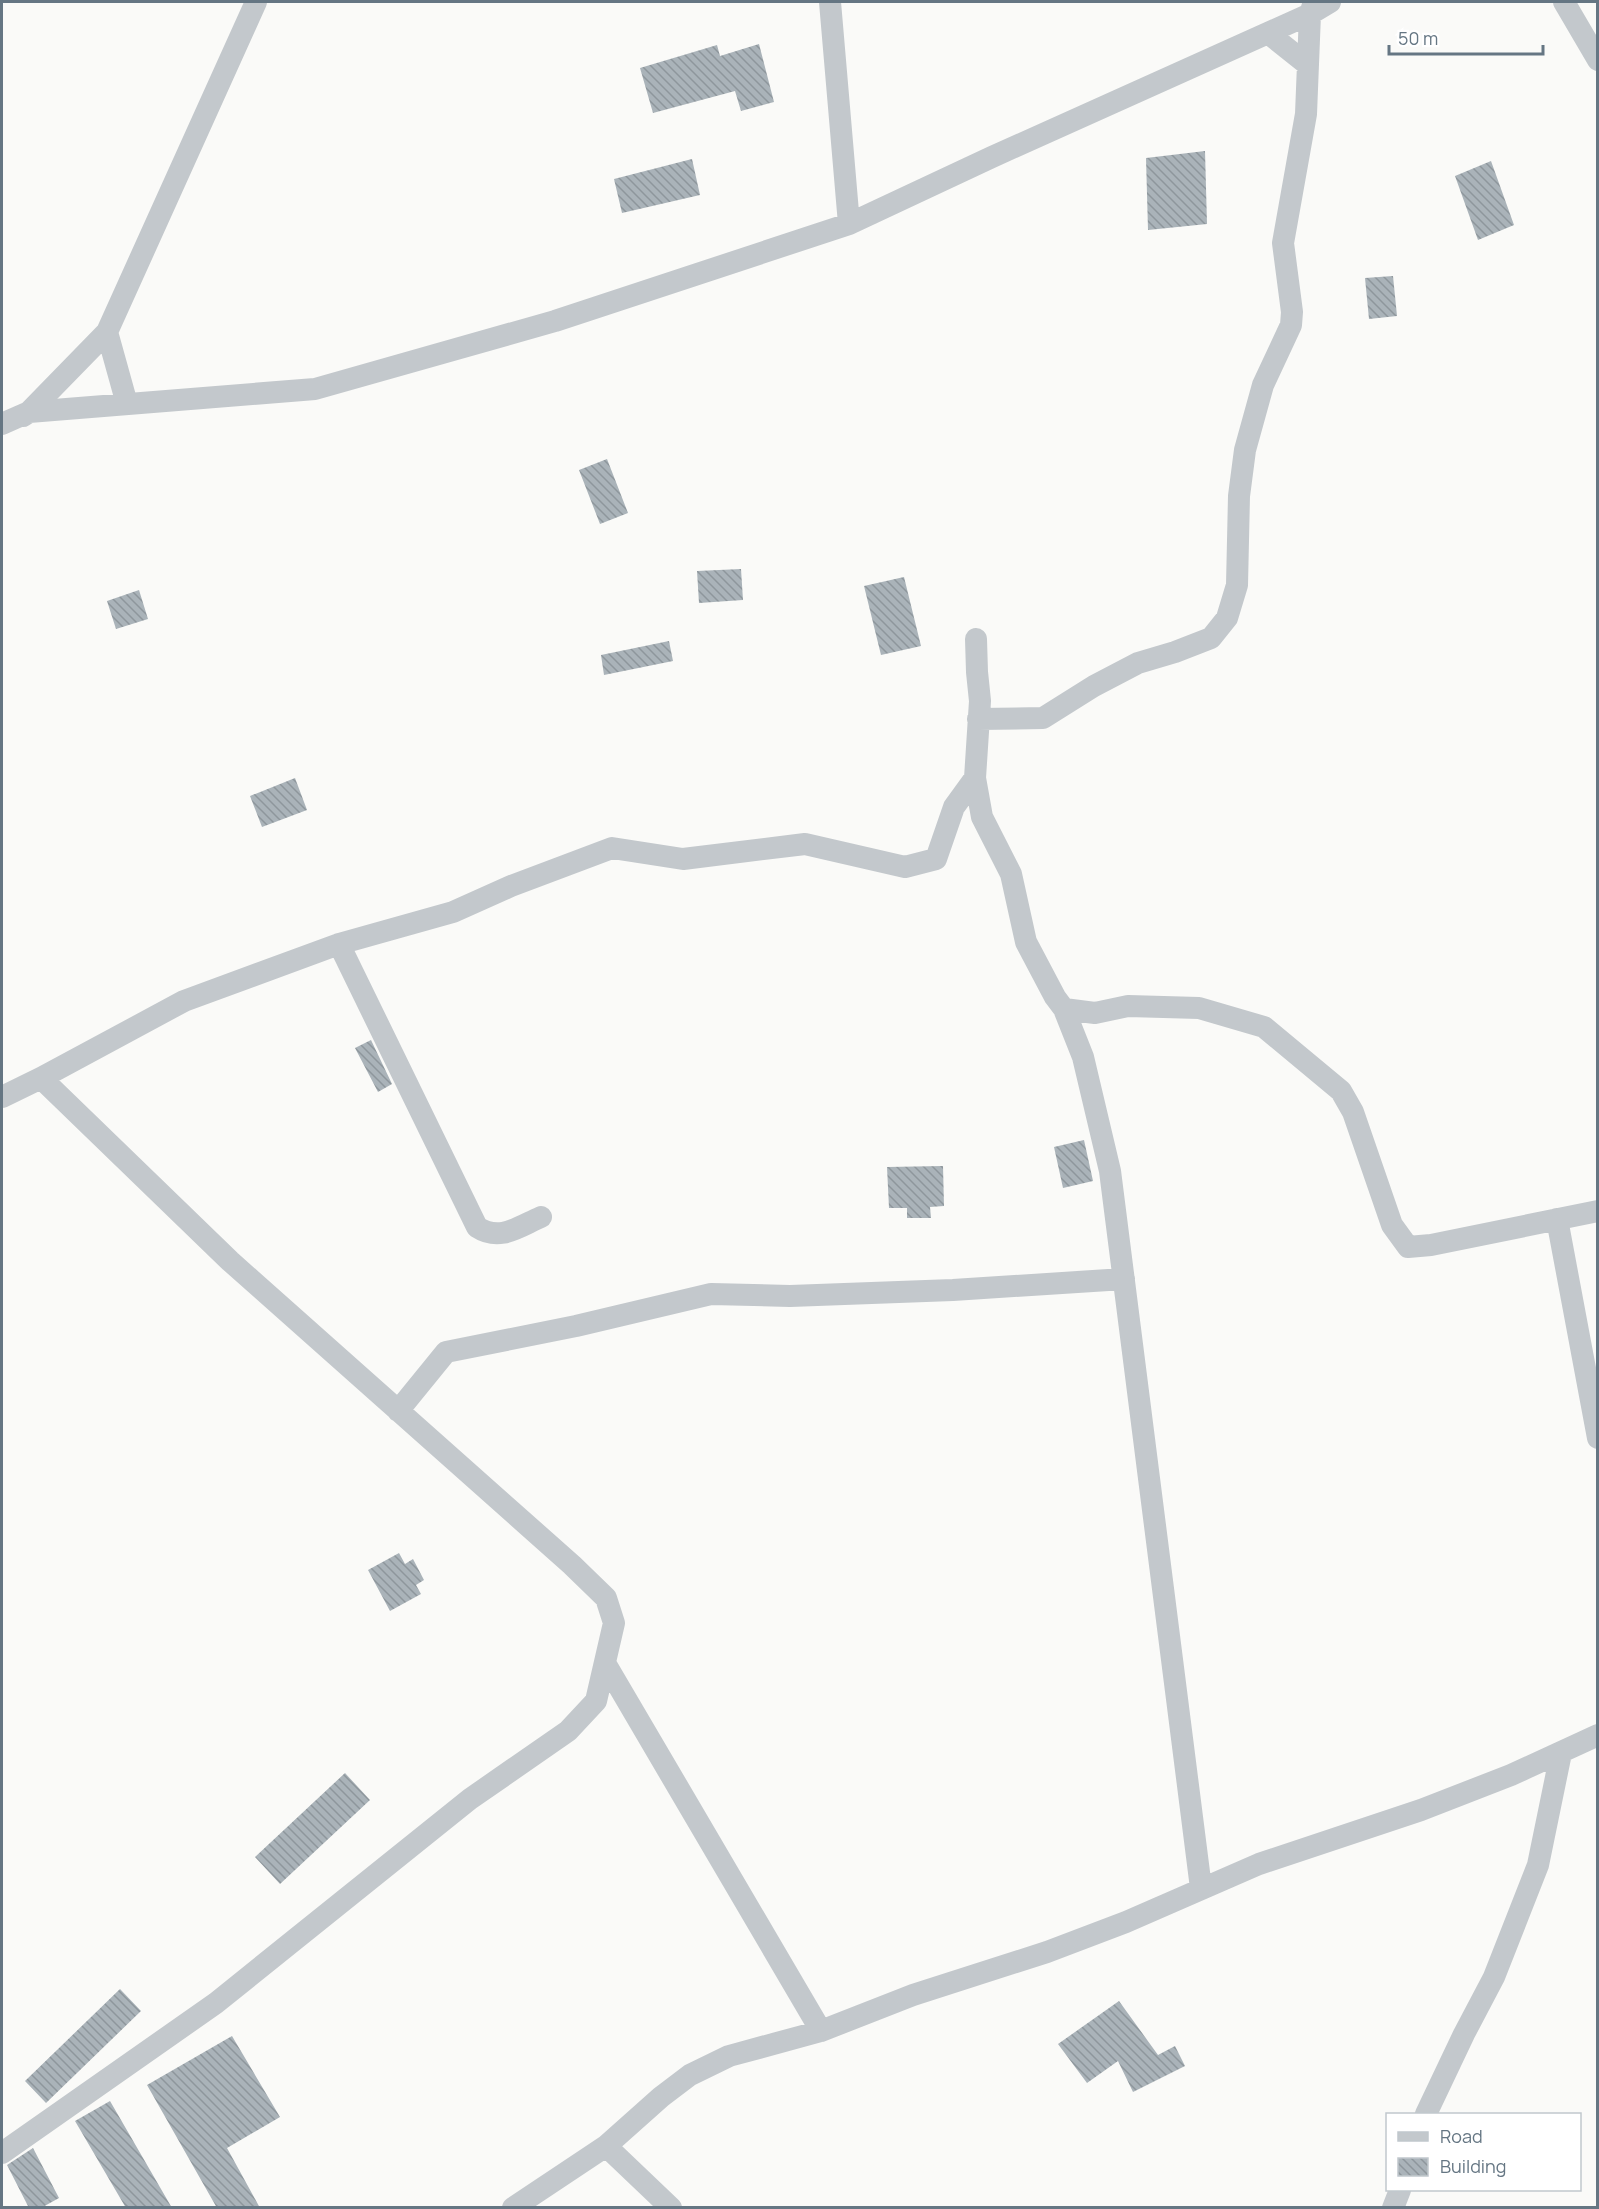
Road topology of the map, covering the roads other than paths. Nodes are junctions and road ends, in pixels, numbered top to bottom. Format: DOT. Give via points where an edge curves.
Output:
graph roads {
  1 [pos="256,2"];
  2 [pos="830,2"];
  3 [pos="1330,2"];
  4 [pos="1564,2"];
  5 [pos="1312,8"];
  6 [pos="1268,33"];
  7 [pos="1598,60"];
  8 [pos="1308,65"];
  9 [pos="849,224"];
  10 [pos="107,332"];
  11 [pos="127,404"];
  12 [pos="29,412"];
  13 [pos="2,426"];
  14 [pos="976,639"];
  15 [pos="978,719"];
  16 [pos="975,778"];
  17 [pos="954,807"];
  18 [pos="982,817"];
  19 [pos="339,944"];
  20 [pos="1064,1009"];
  21 [pos="41,1078"];
  22 [pos="2,1097"];
  23 [pos="1598,1211"];
  24 [pos="541,1217"];
  25 [pos="1557,1219"];
  26 [pos="1124,1279"];
  27 [pos="399,1411"];
  28 [pos="1598,1438"];
  29 [pos="605,1663"];
  30 [pos="1598,1735"];
  31 [pos="1561,1753"];
  32 [pos="1201,1888"];
  33 [pos="822,2031"];
  34 [pos="1427,2113"];
  35 [pos="606,2146"];
  36 [pos="2,2152"];
  37 [pos="1400,2191"];
  38 [pos="513,2208"];
  39 [pos="671,2208"];
  40 [pos="1393,2208"];
  1 -- 10 [label="street"];
  2 -- 9 [label="street"];
  3 -- 5 [label="street"];
  4 -- 7 [label="street"];
  5 -- 6 [label="street"];
  5 -- 8 [label="street"];
  6 -- 8 [label="street"];
  6 -- 9 [label="street"];
  8 -- 15 [label="street" via="1306,114 1283,243 1291,325 1263,385 1245,450 1239,496 1237,585 1227,618 1211,638 1138,663 1043,718"];
  9 -- 11 [label="street" via="555,321 315,389"];
  10 -- 11 [label="street"];
  10 -- 12 [label="street"];
  11 -- 12 [label="street"];
  12 -- 13 [label="street"];
  14 -- 15 [label="street"];
  15 -- 16 [label="street"];
  16 -- 17 [label="street"];
  16 -- 18 [label="street"];
  17 -- 18 [label="street"];
  17 -- 19 [label="street" via="936,859 905,867 806,844 682,859 612,848 453,912"];
  18 -- 20 [label="street" via="1011,874 1026,942"];
  19 -- 21 [label="street" via="184,1002"];
  19 -- 24 [label="street" via="477,1227 487,1234 500,1235"];
  20 -- 25 [label="street" via="1095,1013 1128,1006 1199,1008 1264,1027 1341,1091 1353,1112 1392,1225 1408,1247"];
  20 -- 26 [label="street" via="1083,1057 1110,1171"];
  21 -- 22 [label="street"];
  21 -- 27 [label="street" via="230,1261"];
  23 -- 25 [label="street"];
  25 -- 28 [label="street"];
  26 -- 27 [label="street" via="790,1296 711,1294 446,1352"];
  26 -- 32 [label="street"];
  27 -- 29 [label="street" via="606,1598 614,1623"];
  29 -- 33 [label="street"];
  29 -- 36 [label="street" via="596,1701 568,1731 470,1799 216,2003"];
  30 -- 31 [label="street"];
  31 -- 32 [label="street" via="1421,1810 1259,1864"];
  31 -- 34 [label="street" via="1538,1865 1494,1977"];
  32 -- 33 [label="street" via="1047,1952 913,1995"];
  33 -- 35 [label="street" via="729,2056 690,2076"];
  35 -- 38 [label="street"];
  35 -- 39 [label="street"];
  37 -- 40 [label="street"];
}
